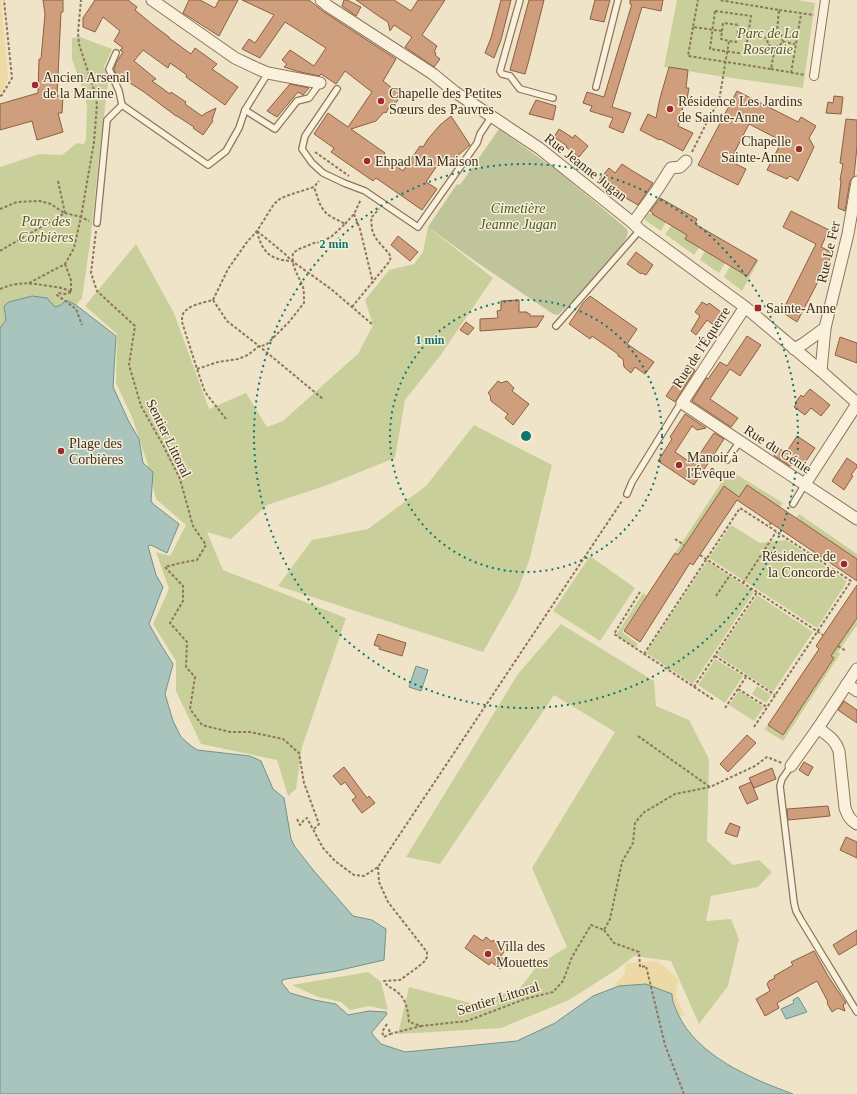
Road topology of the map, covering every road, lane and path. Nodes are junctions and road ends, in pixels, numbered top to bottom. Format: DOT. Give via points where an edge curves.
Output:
graph roads {
  1 [pos="4,0"];
  2 [pos="81,0"];
  3 [pos="152,0"];
  4 [pos="321,0"];
  5 [pos="520,0"];
  6 [pos="618,0"];
  7 [pos="698,0"];
  8 [pos="719,0"];
  9 [pos="825,0"];
  10 [pos="780,10"];
  11 [pos="801,14"];
  12 [pos="822,15"];
  13 [pos="693,27"];
  14 [pos="713,30"];
  15 [pos="722,31"];
  16 [pos="777,31"];
  17 [pos="738,34"];
  18 [pos="748,35"];
  19 [pos="767,38"];
  20 [pos="729,41"];
  21 [pos="783,42"];
  22 [pos="796,44"];
  23 [pos="775,47"];
  24 [pos="728,51"];
  25 [pos="116,54"];
  26 [pos="726,62"];
  27 [pos="771,69"];
  28 [pos="268,73"];
  29 [pos="791,73"];
  30 [pos="814,76"];
  31 [pos="320,83"];
  32 [pos="596,87"];
  33 [pos="337,89"];
  34 [pos="0,96"];
  35 [pos="553,98"];
  36 [pos="122,105"];
  37 [pos="245,110"];
  38 [pos="492,116"];
  39 [pos="305,136"];
  40 [pos="686,161"];
  41 [pos="328,162"];
  42 [pos="323,173"];
  43 [pos="351,178"];
  44 [pos="58,181"];
  45 [pos="857,182"];
  46 [pos="314,188"];
  47 [pos="365,191"];
  48 [pos="384,204"];
  49 [pos="0,209"];
  50 [pos="65,213"];
  51 [pos="354,214"];
  52 [pos="81,217"];
  53 [pos="97,223"];
  54 [pos="345,224"];
  55 [pos="637,226"];
  56 [pos="257,231"];
  57 [pos="0,251"];
  58 [pos="292,261"];
  59 [pos="65,264"];
  60 [pos="29,283"];
  61 [pos="373,283"];
  62 [pos="0,289"];
  63 [pos="71,292"];
  64 [pos="213,300"];
  65 [pos="352,307"];
  66 [pos="745,307"];
  67 [pos="82,325"];
  68 [pos="373,325"];
  69 [pos="556,326"];
  70 [pos="825,328"];
  71 [pos="259,346"];
  72 [pos="794,348"];
  73 [pos="197,369"];
  74 [pos="821,371"];
  75 [pos="323,399"];
  76 [pos="682,403"];
  77 [pos="857,404"];
  78 [pos="226,419"];
  79 [pos="740,441"];
  80 [pos="727,460"];
  81 [pos="805,484"];
  82 [pos="627,494"];
  83 [pos="793,504"];
  84 [pos="857,519"];
  85 [pos="771,523"];
  86 [pos="768,526"];
  87 [pos="782,531"];
  88 [pos="776,532"];
  89 [pos="780,534"];
  90 [pos="675,539"];
  91 [pos="684,545"];
  92 [pos="700,555"];
  93 [pos="706,559"];
  94 [pos="730,574"];
  95 [pos="743,583"];
  96 [pos="640,592"];
  97 [pos="757,592"];
  98 [pos="716,596"];
  99 [pos="817,631"];
  100 [pos="823,635"];
  101 [pos="838,646"];
  102 [pos="846,651"];
  103 [pos="644,654"];
  104 [pos="715,656"];
  105 [pos="857,669"];
  106 [pos="746,676"];
  107 [pos="847,684"];
  108 [pos="694,687"];
  109 [pos="738,689"];
  110 [pos="857,691"];
  111 [pos="776,696"];
  112 [pos="714,700"];
  113 [pos="767,707"];
  114 [pos="725,708"];
  115 [pos="754,727"];
  116 [pos="818,728"];
  117 [pos="638,736"];
  118 [pos="791,766"];
  119 [pos="710,786"];
  120 [pos="297,819"];
  121 [pos="857,824"];
  122 [pos="313,830"];
  123 [pos="378,867"];
  124 [pos="604,930"];
  125 [pos="857,1012"];
  126 [pos="386,1024"];
  127 [pos="421,1026"];
  128 [pos="389,1029"];
  129 [pos="390,1034"];
  130 [pos="684,1094"];
  1 -- 34 [label="path" via="12,78"];
  2 -- 52 [label="path" via="79,44 97,105 94,142"];
  3 -- 28 [label="street" via="235,58"];
  4 -- 38 [label="street, Rue Jeanne Jugan"];
  5 -- 35 [label="lane" via="500,71 510,76 520,89"];
  6 -- 32 [label="lane"];
  7 -- 13 [label="path"];
  8 -- 10 [label="path"];
  9 -- 12 [label="street"];
  10 -- 11 [label="path"];
  10 -- 16 [label="path"];
  11 -- 12 [label="path"];
  11 -- 22 [label="path"];
  12 -- 30 [label="street"];
  13 -- 14 [label="path"];
  13 -- 26 [label="path" via="688,56"];
  14 -- 15 [label="path"];
  14 -- 18 [label="path" via="716,11 751,16"];
  14 -- 24 [label="path" via="710,49"];
  15 -- 17 [label="path" via="723,23 739,25"];
  15 -- 20 [label="path" via="721,39"];
  16 -- 19 [label="path"];
  16 -- 21 [label="path"];
  17 -- 18 [label="path"];
  17 -- 20 [label="path" via="736,42"];
  18 -- 19 [label="path"];
  18 -- 24 [label="path" via="745,54"];
  19 -- 23 [label="path" via="768,45"];
  20 -- 24 [label="path"];
  21 -- 22 [label="path"];
  21 -- 23 [label="path"];
  22 -- 29 [label="path"];
  23 -- 27 [label="path"];
  24 -- 26 [label="path"];
  25 -- 36 [label="lane" via="109,69"];
  26 -- 27 [label="path"];
  26 -- 40 [label="path" via="720,101"];
  27 -- 29 [label="path"];
  28 -- 31 [label="street"];
  28 -- 37 [label="lane"];
  29 -- 30 [label="path"];
  31 -- 37 [label="lane" via="309,98 297,101 275,129"];
  33 -- 39 [label="lane"];
  36 -- 37 [label="lane" via="208,165 226,151 240,128"];
  36 -- 53 [label="lane" via="107,120"];
  38 -- 48 [label="lane" via="477,143 418,227"];
  38 -- 55 [label="street, Rue Jeanne Jugan" via="539,148"];
  39 -- 41 [label="path" via="311,149"];
  39 -- 42 [label="lane" via="302,149"];
  40 -- 55 [label="street" via="680,167 671,168"];
  41 -- 42 [label="path"];
  41 -- 43 [label="path"];
  42 -- 46 [label="path"];
  42 -- 47 [label="lane"];
  44 -- 50 [label="path"];
  45 -- 70 [label="street, Rue Le Fer" via="848,234"];
  46 -- 54 [label="path" via="325,212"];
  46 -- 56 [label="path" via="281,198 274,204"];
  47 -- 48 [label="lane"];
  47 -- 51 [label="path"];
  48 -- 61 [label="path" via="371,218 373,232 391,257"];
  49 -- 50 [label="path" via="17,202 40,201 51,204"];
  50 -- 52 [label="path"];
  50 -- 57 [label="path"];
  51 -- 54 [label="path"];
  51 -- 61 [label="path"];
  52 -- 53 [label="path"];
  52 -- 59 [label="path" via="74,248"];
  53 -- 122 [label="path, Sentier Littoral" via="91,273 97,291 135,326 129,365 141,406 180,479 193,526 206,545 197,560 165,567 183,586 182,601 170,623 187,642 186,667 195,677 190,710 202,725 230,732 250,732 283,739 299,753 304,784 319,824"];
  54 -- 58 [label="path" via="331,237 293,253"];
  55 -- 66 [label="street, Rue Jeanne Jugan"];
  55 -- 69 [label="lane"];
  56 -- 58 [label="path"];
  56 -- 58 [label="path" via="264,250 272,257"];
  56 -- 64 [label="path" via="228,269"];
  58 -- 65 [label="path" via="331,288"];
  58 -- 71 [label="path" via="303,288 304,303 266,345"];
  59 -- 60 [label="path"];
  59 -- 63 [label="path" via="71,280"];
  60 -- 62 [label="path"];
  60 -- 63 [label="path" via="63,288"];
  61 -- 65 [label="path"];
  63 -- 67 [label="path" via="57,295 76,309"];
  64 -- 71 [label="path" via="227,321"];
  64 -- 73 [label="path" via="186,310 182,316"];
  65 -- 68 [label="path"];
  66 -- 72 [label="street, Rue Jeanne Jugan"];
  66 -- 76 [label="street, Rue de l'Équerre"];
  70 -- 72 [label="street"];
  70 -- 74 [label="street, Rue Le Fer"];
  71 -- 73 [label="path" via="238,359"];
  71 -- 75 [label="path"];
  72 -- 74 [label="street, Rue Jeanne Jugan"];
  73 -- 78 [label="path" via="206,392"];
  74 -- 77 [label="street, Rue Jeanne Jugan"];
  76 -- 79 [label="street, Rue du Génie"];
  76 -- 82 [label="lane"];
  77 -- 81 [label="street"];
  79 -- 80 [label="lane"];
  79 -- 81 [label="street, Rue du Génie"];
  81 -- 83 [label="lane"];
  81 -- 84 [label="street, Rue du Génie"];
  82 -- 123 [label="path"];
  85 -- 86 [label="path"];
  86 -- 88 [label="path"];
  86 -- 93 [label="path" via="740,508"];
  87 -- 89 [label="path"];
  88 -- 89 [label="path"];
  88 -- 95 [label="path"];
  89 -- 99 [label="path" via="851,581"];
  90 -- 91 [label="path"];
  92 -- 93 [label="path"];
  93 -- 94 [label="path"];
  93 -- 103 [label="path"];
  94 -- 95 [label="path"];
  94 -- 98 [label="path"];
  95 -- 97 [label="path"];
  96 -- 103 [label="path" via="614,634"];
  97 -- 99 [label="path"];
  97 -- 104 [label="path"];
  99 -- 100 [label="path"];
  99 -- 111 [label="path"];
  101 -- 102 [label="path"];
  103 -- 108 [label="path"];
  104 -- 106 [label="path"];
  104 -- 108 [label="path"];
  105 -- 107 [label="street"];
  106 -- 109 [label="path"];
  106 -- 111 [label="path"];
  107 -- 110 [label="street"];
  107 -- 116 [label="street"];
  108 -- 112 [label="path"];
  109 -- 113 [label="path"];
  109 -- 114 [label="path"];
  111 -- 113 [label="path"];
  113 -- 115 [label="path"];
  116 -- 118 [label="street"];
  116 -- 121 [label="street" via="837,745 848,816"];
  117 -- 119 [label="path"];
  118 -- 119 [label="path" via="767,757 755,766"];
  118 -- 125 [label="lane" via="780,786 796,911"];
  119 -- 124 [label="path" via="675,794 643,813 635,823 633,844 622,862 610,919"];
  120 -- 122 [label="path" via="300,825 307,818"];
  122 -- 123 [label="path" via="322,848 354,876 364,876"];
  123 -- 127 [label="path" via="380,882 388,902 427,952 425,961 418,968 400,980 384,982 403,997 409,1022"];
  124 -- 127 [label="path, Sentier Littoral" via="591,925 572,957 563,981 553,992 525,999 467,1021"];
  124 -- 130 [label="path" via="614,943 639,952 640,967 646,966 665,1045"];
  126 -- 129 [label="path" via="382,1032 384,1036"];
  127 -- 129 [label="path"];
  128 -- 129 [label="path"];
}
